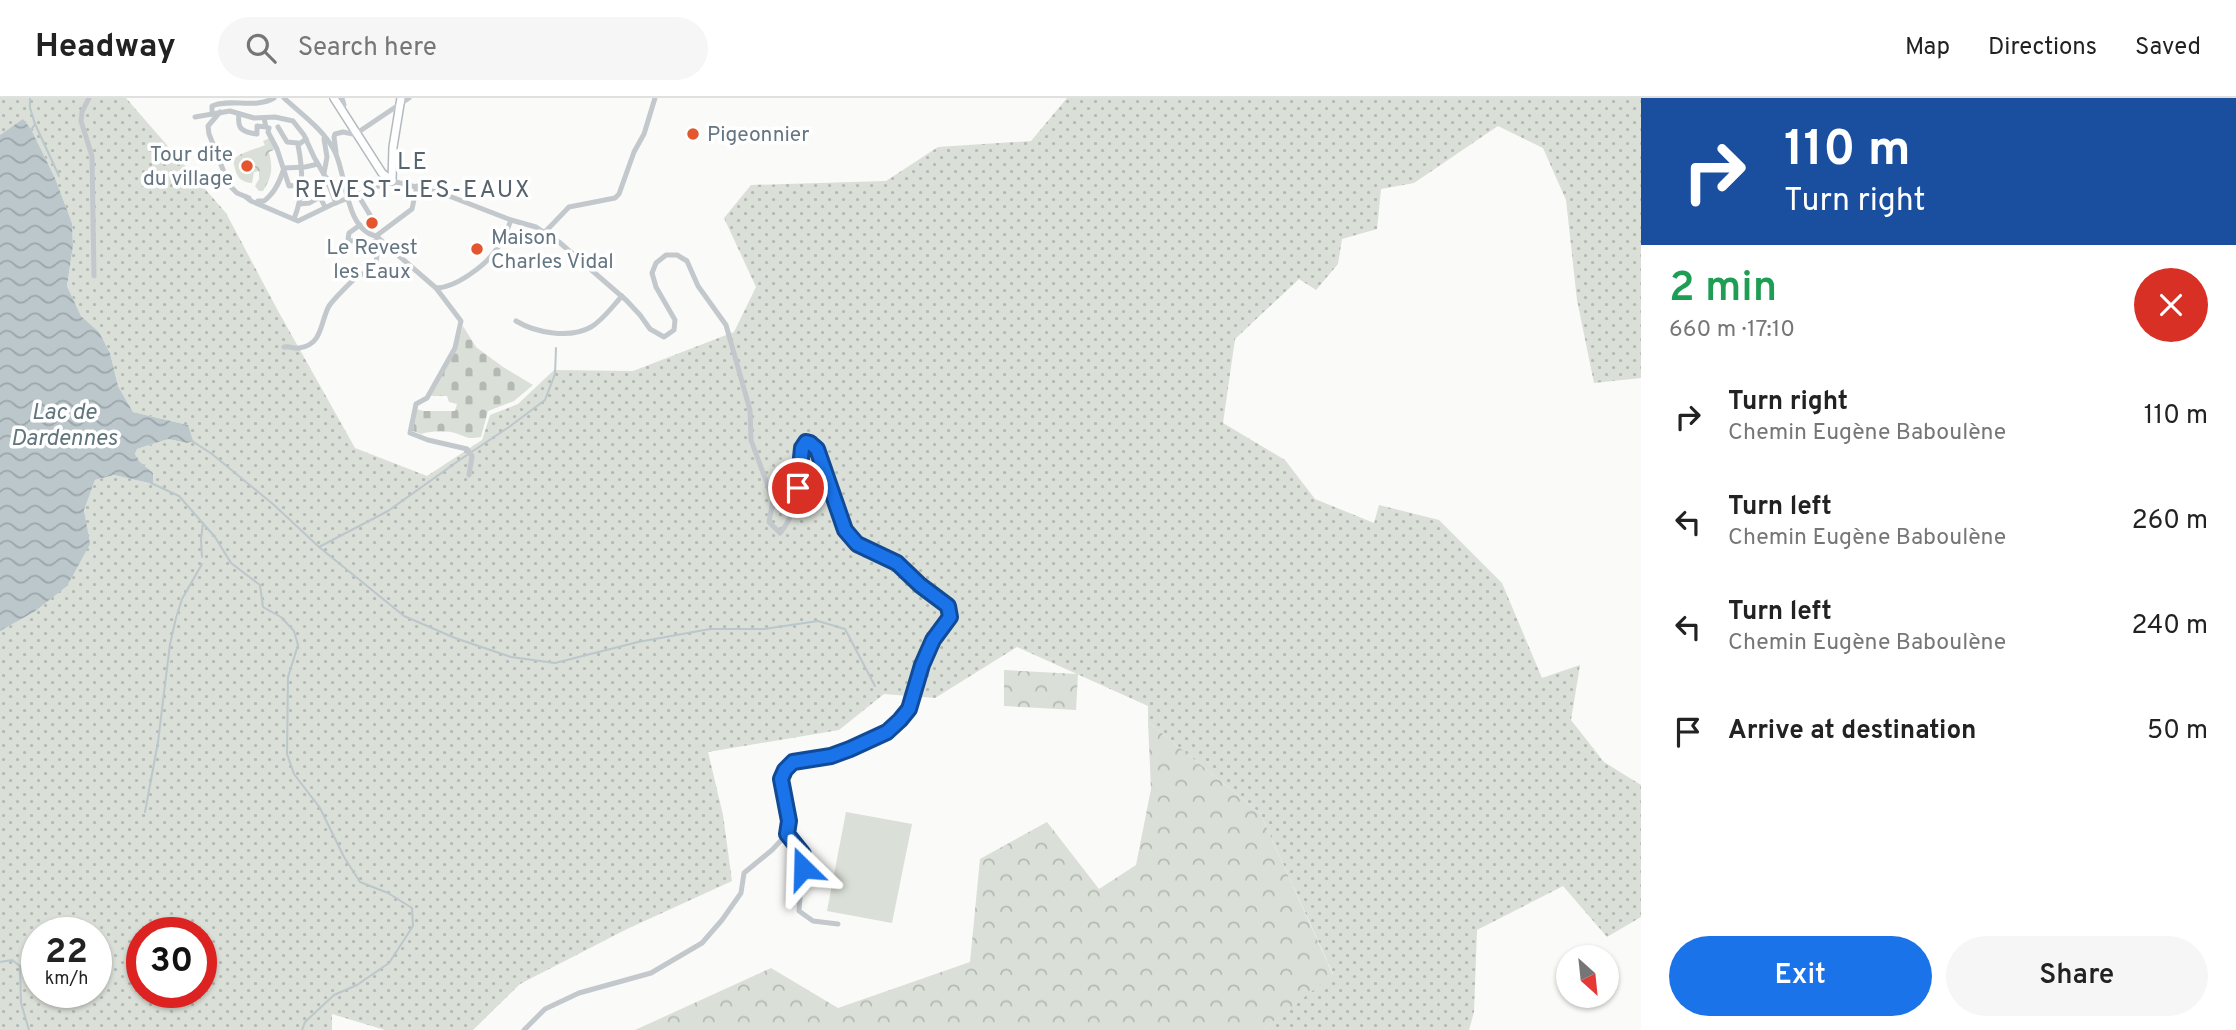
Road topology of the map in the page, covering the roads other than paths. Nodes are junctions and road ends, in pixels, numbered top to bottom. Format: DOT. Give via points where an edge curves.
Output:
graph roads {
  1 [pos="89,98"];
  2 [pos="274,98"];
  3 [pos="286,98"];
  4 [pos="334,98"];
  5 [pos="342,98"];
  6 [pos="409,98"];
  7 [pos="655,98"];
  8 [pos="400,102"];
  9 [pos="341,111"];
  10 [pos="220,113"];
  11 [pos="302,113"];
  12 [pos="212,114"];
  13 [pos="239,114"];
  14 [pos="195,117"];
  15 [pos="264,118"];
  16 [pos="286,119"];
  17 [pos="294,122"];
  18 [pos="267,127"];
  19 [pos="278,127"];
  20 [pos="357,134"];
  21 [pos="324,135"];
  22 [pos="306,139"];
  23 [pos="298,143"];
  24 [pos="336,153"];
  25 [pos="318,164"];
  26 [pos="302,167"];
  27 [pos="284,168"];
  28 [pos="325,176"];
  29 [pos="388,183"];
  30 [pos="302,184"];
  31 [pos="321,186"];
  32 [pos="417,186"];
  33 [pos="358,195"];
  34 [pos="246,197"];
  35 [pos="320,197"];
  36 [pos="348,199"];
  37 [pos="336,203"];
  38 [pos="299,206"];
  39 [pos="325,208"];
  40 [pos="370,215"];
  41 [pos="296,220"];
  42 [pos="511,220"];
  43 [pos="360,225"];
  44 [pos="544,233"];
  45 [pos="377,238"];
  46 [pos="94,276"];
  47 [pos="436,288"];
  48 [pos="622,296"];
  49 [pos="516,321"];
  50 [pos="284,347"];
  51 [pos="469,475"];
  52 [pos="787,834"];
  53 [pos="838,924"];
  54 [pos="524,1030"];
  1 -- 46 [label="street" via="81,121 92,156"];
  2 -- 12 [label="street" via="263,103 218,102 211,108"];
  3 -- 11 [label="street"];
  4 -- 9 [label="street"];
  5 -- 9 [label="street"];
  6 -- 8 [label="street"];
  7 -- 44 [label="street" via="619,194 569,207"];
  8 -- 20 [label="street"];
  8 -- 29 [label="street"];
  9 -- 20 [label="street"];
  10 -- 12 [label="street"];
  10 -- 13 [label="street"];
  10 -- 34 [label="street" via="208,126 209,134 229,185"];
  11 -- 17 [label="street"];
  11 -- 21 [label="street"];
  12 -- 14 [label="street"];
  13 -- 15 [label="street"];
  13 -- 18 [label="street" via="242,131 257,134 257,126"];
  15 -- 16 [label="street"];
  15 -- 18 [label="street"];
  16 -- 17 [label="street"];
  16 -- 19 [label="street"];
  17 -- 22 [label="street"];
  18 -- 19 [label="street"];
  18 -- 27 [label="street"];
  19 -- 23 [label="street" via="287,142"];
  20 -- 24 [label="street" via="335,134"];
  20 -- 29 [label="street"];
  21 -- 24 [label="street"];
  21 -- 28 [label="street"];
  22 -- 23 [label="street"];
  22 -- 25 [label="street"];
  23 -- 26 [label="street"];
  24 -- 36 [label="street"];
  25 -- 26 [label="street"];
  25 -- 28 [label="street"];
  26 -- 27 [label="street"];
  26 -- 30 [label="street"];
  27 -- 30 [label="street" via="289,186"];
  27 -- 34 [label="street" via="266,201"];
  28 -- 31 [label="street"];
  28 -- 37 [label="street"];
  29 -- 32 [label="street"];
  29 -- 33 [label="street"];
  30 -- 31 [label="street"];
  30 -- 38 [label="street"];
  31 -- 35 [label="street"];
  32 -- 42 [label="street"];
  32 -- 45 [label="street" via="412,209"];
  33 -- 36 [label="street"];
  33 -- 40 [label="street"];
  34 -- 41 [label="street"];
  35 -- 38 [label="street"];
  35 -- 39 [label="street"];
  36 -- 37 [label="street"];
  36 -- 43 [label="street"];
  37 -- 39 [label="street"];
  38 -- 41 [label="street"];
  39 -- 41 [label="street"];
  42 -- 44 [label="street"];
  42 -- 47 [label="street" via="484,263 453,285"];
  43 -- 45 [label="street"];
  43 -- 45 [label="street" via="348,239 368,245"];
  44 -- 48 [label="street"];
  45 -- 47 [label="street"];
  45 -- 50 [label="street" via="375,268 359,275 329,306 319,337 303,347"];
  47 -- 51 [label="street" via="461,321 455,348 427,398 416,404 410,433 468,449 472,456"];
  48 -- 49 [label="street" via="602,319 584,330 541,332"];
  48 -- 52 [label="street" via="650,329 664,337 674,330 675,320 652,273 666,255 687,261 698,286 726,325 750,410 751,440 773,500 769,522 780,533 790,521 802,448 810,443 817,449 845,530 857,544 897,563 950,609 950,617 922,665 909,709 900,720 887,732 850,749 793,762 785,770 781,779"];
  52 -- 53 [label="street" via="803,854 799,911 813,922"];
  52 -- 54 [label="street" via="744,873 741,893 702,943 651,973 579,993 545,1009"];
}
